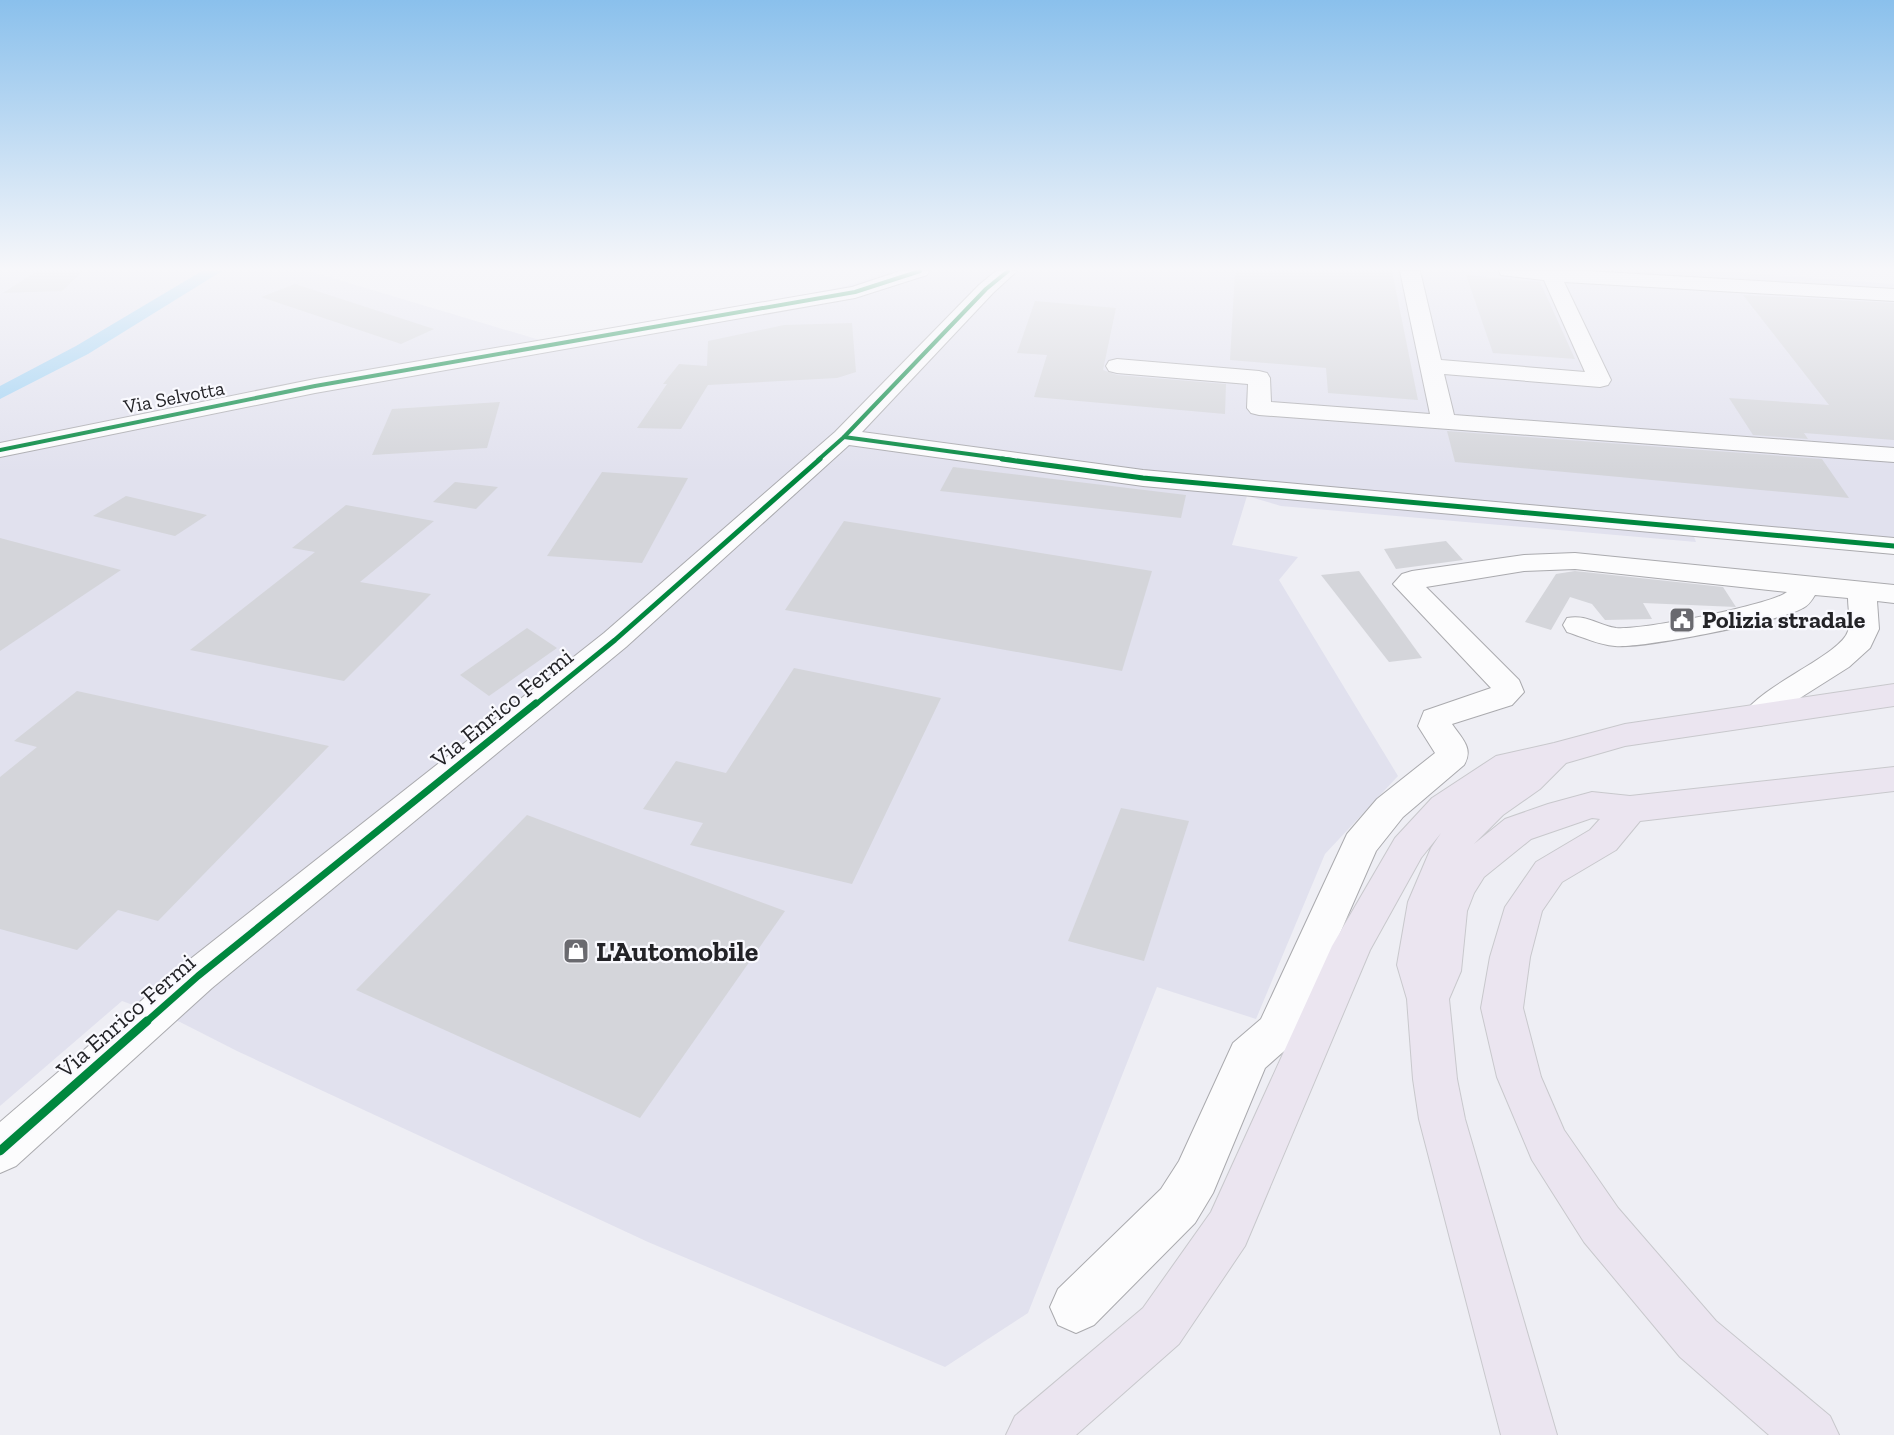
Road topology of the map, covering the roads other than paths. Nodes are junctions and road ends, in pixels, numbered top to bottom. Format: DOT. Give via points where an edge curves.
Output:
graph roads {
  1 [pos="599,338"];
  2 [pos="939,338"];
  3 [pos="1426,338"];
  4 [pos="1580,338"];
  5 [pos="1117,366"];
  6 [pos="1432,366"];
  7 [pos="1444,422"];
  8 [pos="844,437"];
  9 [pos="0,450"];
  10 [pos="1894,455"];
  11 [pos="1894,546"];
  12 [pos="1799,584"];
  13 [pos="1878,592"];
  14 [pos="1578,625"];
  15 [pos="1894,695"];
  16 [pos="1759,715"];
  17 [pos="1554,755"];
  18 [pos="1894,779"];
  19 [pos="1630,808"];
  20 [pos="1428,999"];
  21 [pos="0,1151"];
  22 [pos="1077,1307"];
  23 [pos="1528,1430"];
  24 [pos="1034,1435"];
  25 [pos="1811,1435"];
  1 -- 9 [label="street, Via Selvotta" via="315,386"];
  2 -- 8 [label="street, Via Enrico Fermi"];
  3 -- 6 [label="street"];
  4 -- 6 [label="street" via="1600,380"];
  5 -- 7 [label="street" via="1259,378 1259,408"];
  6 -- 7 [label="street"];
  7 -- 10 [label="street"];
  8 -- 11 [label="street" via="1143,478"];
  8 -- 21 [label="street, Via Enrico Fermi" via="615,640 198,976"];
  12 -- 13 [label="street"];
  12 -- 14 [label="street" via="1802,591 1791,603 1638,637 1614,638"];
  12 -- 22 [label="street" via="1554,561 1412,580 1407,584 1508,687 1508,692 1436,719 1435,726 1452,749 1452,757 1396,802 1360,844 1276,1032 1248,1056 1196,1177 1178,1206"];
  13 -- 16 [label="street" via="1859,641"];
  15 -- 16 [label="highway"];
  16 -- 17 [label="highway" via="1625,735"];
  17 -- 20 [label="highway" via="1467,826 1450,848 1427,902 1420,935 1417,965"];
  17 -- 24 [label="highway" via="1508,764 1490,774 1445,807 1407,848 1352,946 1228,1229 1161,1326"];
  18 -- 19 [label="highway"];
  19 -- 20 [label="highway" via="1592,805 1561,813 1518,829 1471,867 1456,889 1448,911 1441,971"];
  19 -- 25 [label="highway" via="1603,840 1549,872 1524,907 1510,957 1502,1008 1519,1077 1548,1145 1601,1225 1698,1339"];
  20 -- 23 [label="highway" via="1442,1119"];
}
